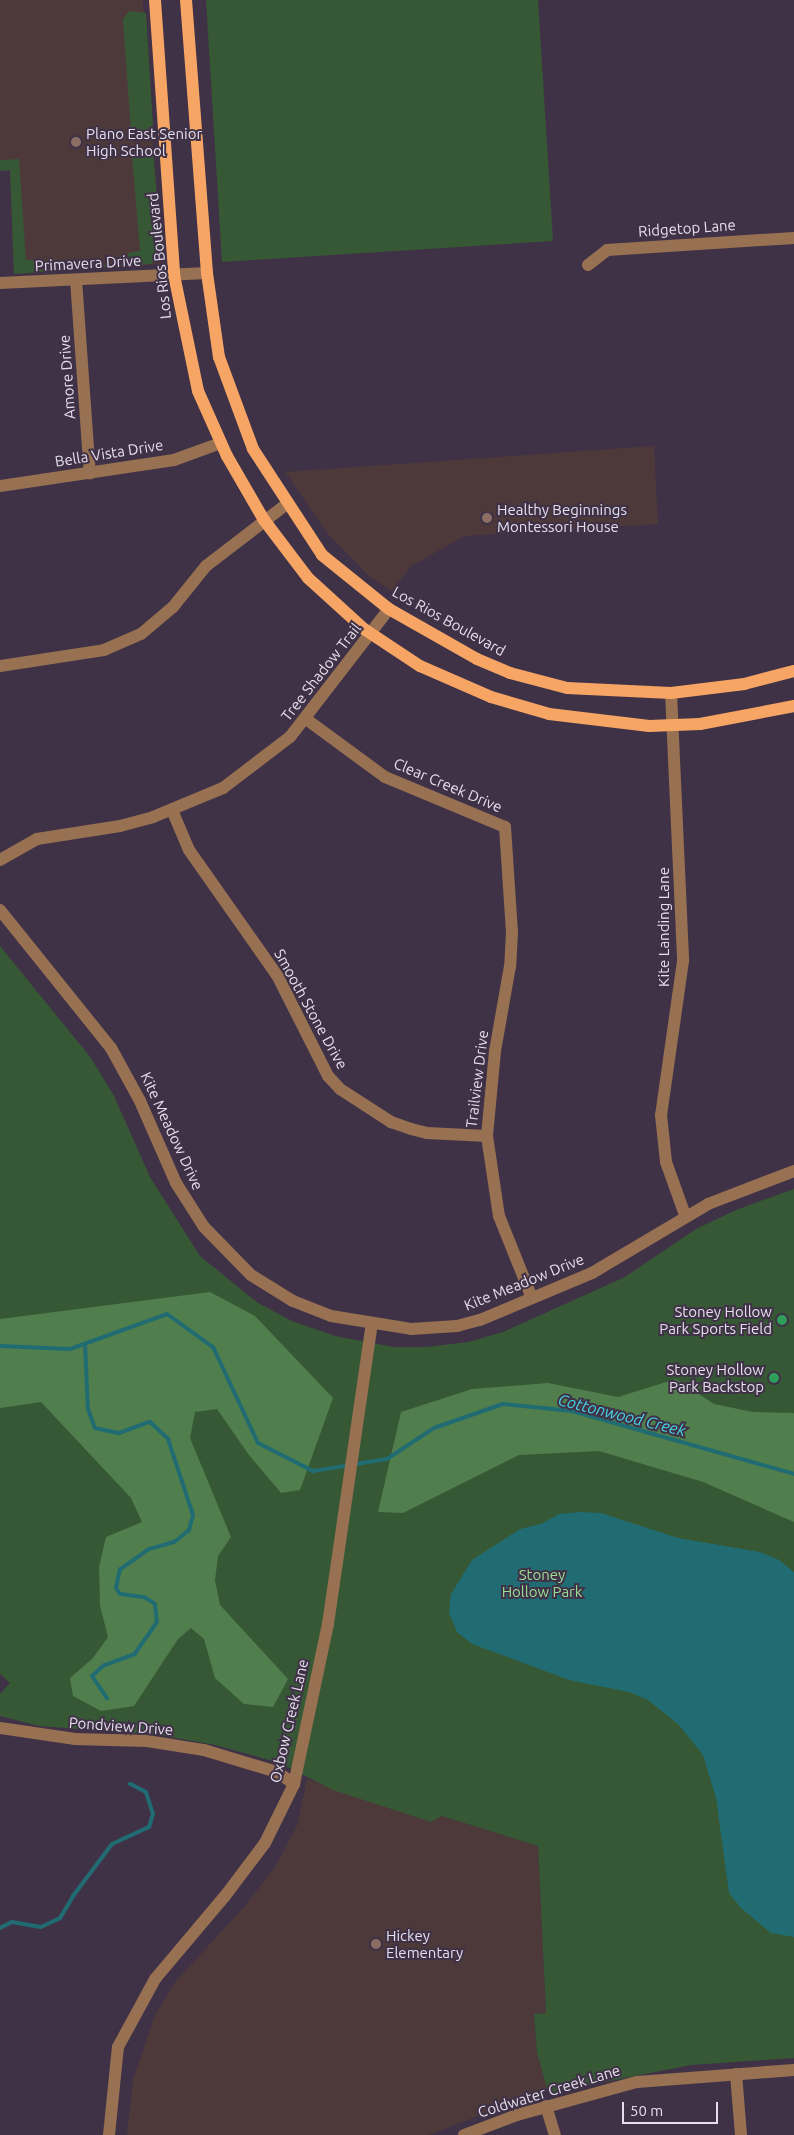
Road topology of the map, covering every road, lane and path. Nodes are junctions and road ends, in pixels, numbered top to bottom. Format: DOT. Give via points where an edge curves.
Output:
graph roads {
  1 [pos="155,0"];
  2 [pos="186,0"];
  3 [pos="794,238"];
  4 [pos="588,265"];
  5 [pos="206,272"];
  6 [pos="174,275"];
  7 [pos="76,280"];
  8 [pos="0,283"];
  9 [pos="221,443"];
  10 [pos="90,473"];
  11 [pos="0,486"];
  12 [pos="288,503"];
  13 [pos="264,520"];
  14 [pos="389,609"];
  15 [pos="371,634"];
  16 [pos="0,666"];
  17 [pos="794,671"];
  18 [pos="671,693"];
  19 [pos="794,706"];
  20 [pos="306,719"];
  21 [pos="675,725"];
  22 [pos="172,810"];
  23 [pos="505,827"];
  24 [pos="0,860"];
  25 [pos="0,910"];
  26 [pos="486,1136"];
  27 [pos="794,1171"];
  28 [pos="685,1215"];
  29 [pos="532,1298"];
  30 [pos="372,1324"];
  31 [pos="0,1728"];
  32 [pos="294,1784"];
  33 [pos="794,2070"];
  34 [pos="736,2074"];
  35 [pos="546,2106"];
  36 [pos="109,2135"];
  37 [pos="464,2135"];
  38 [pos="555,2135"];
  39 [pos="741,2135"];
  1 -- 6 [label="main road, Los Rios Boulevard"];
  2 -- 5 [label="main road, Los Rios Boulevard"];
  3 -- 4 [label="street, Ridgetop Lane" via="607,250"];
  5 -- 6 [label="street, Primavera Drive"];
  5 -- 12 [label="main road, Los Rios Boulevard" via="219,357 242,426 252,449"];
  6 -- 7 [label="street, Primavera Drive"];
  6 -- 9 [label="main road, Los Rios Boulevard" via="198,390"];
  7 -- 8 [label="street, Primavera Drive"];
  7 -- 10 [label="street, Amore Drive"];
  9 -- 10 [label="street, Bella Vista Drive" via="174,460"];
  9 -- 13 [label="main road, Los Rios Boulevard"];
  10 -- 11 [label="street, Bella Vista Drive"];
  12 -- 13 [label="street"];
  12 -- 14 [label="main road, Los Rios Boulevard" via="322,555"];
  13 -- 15 [label="main road, Los Rios Boulevard" via="308,578"];
  13 -- 16 [label="street" via="206,566 173,607 141,634 104,650"];
  14 -- 15 [label="street, Tree Shadow Trail"];
  14 -- 18 [label="main road, Los Rios Boulevard" via="477,659 510,673 567,688"];
  15 -- 20 [label="street, Tree Shadow Trail"];
  15 -- 21 [label="main road, Los Rios Boulevard" via="420,666 491,697 548,714 649,726"];
  17 -- 18 [label="main road, Los Rios Boulevard" via="744,684"];
  18 -- 21 [label="street, Kite Landing Lane"];
  19 -- 21 [label="main road, Los Rios Boulevard" via="750,717"];
  20 -- 22 [label="street, Tree Shadow Trail" via="263,760 230,783"];
  20 -- 23 [label="street, Clear Creek Drive" via="385,777"];
  21 -- 28 [label="street, Kite Landing Lane" via="683,961 661,1115 666,1162"];
  22 -- 24 [label="street, Tree Shadow Trail" via="120,826 37,839"];
  22 -- 26 [label="street, Smooth Stone Drive" via="189,850 277,975 325,1069 340,1088 391,1122 411,1129"];
  23 -- 26 [label="street, Trailview Drive" via="512,932 510,966 495,1051"];
  25 -- 30 [label="street, Kite Meadow Drive" via="111,1048 133,1086 176,1183 220,1247 251,1275 293,1301 341,1319"];
  26 -- 29 [label="street, Trailview Drive" via="499,1216"];
  27 -- 28 [label="street, Kite Meadow Drive"];
  28 -- 29 [label="street, Kite Meadow Drive" via="612,1262"];
  29 -- 30 [label="street, Kite Meadow Drive" via="501,1313 457,1326 411,1330"];
  30 -- 32 [label="street, Oxbow Creek Lane" via="328,1624"];
  31 -- 32 [label="street, Pondview Drive" via="75,1739 147,1741 204,1750 277,1772"];
  32 -- 36 [label="street, Oxbow Creek Lane" via="265,1843 226,1896 155,1979 118,2047"];
  33 -- 34 [label="street, Coldwater Creek Lane"];
  34 -- 35 [label="street, Coldwater Creek Lane" via="637,2082"];
  34 -- 39 [label="street"];
  35 -- 37 [label="street, Coldwater Creek Lane"];
  35 -- 38 [label="street"];
}
